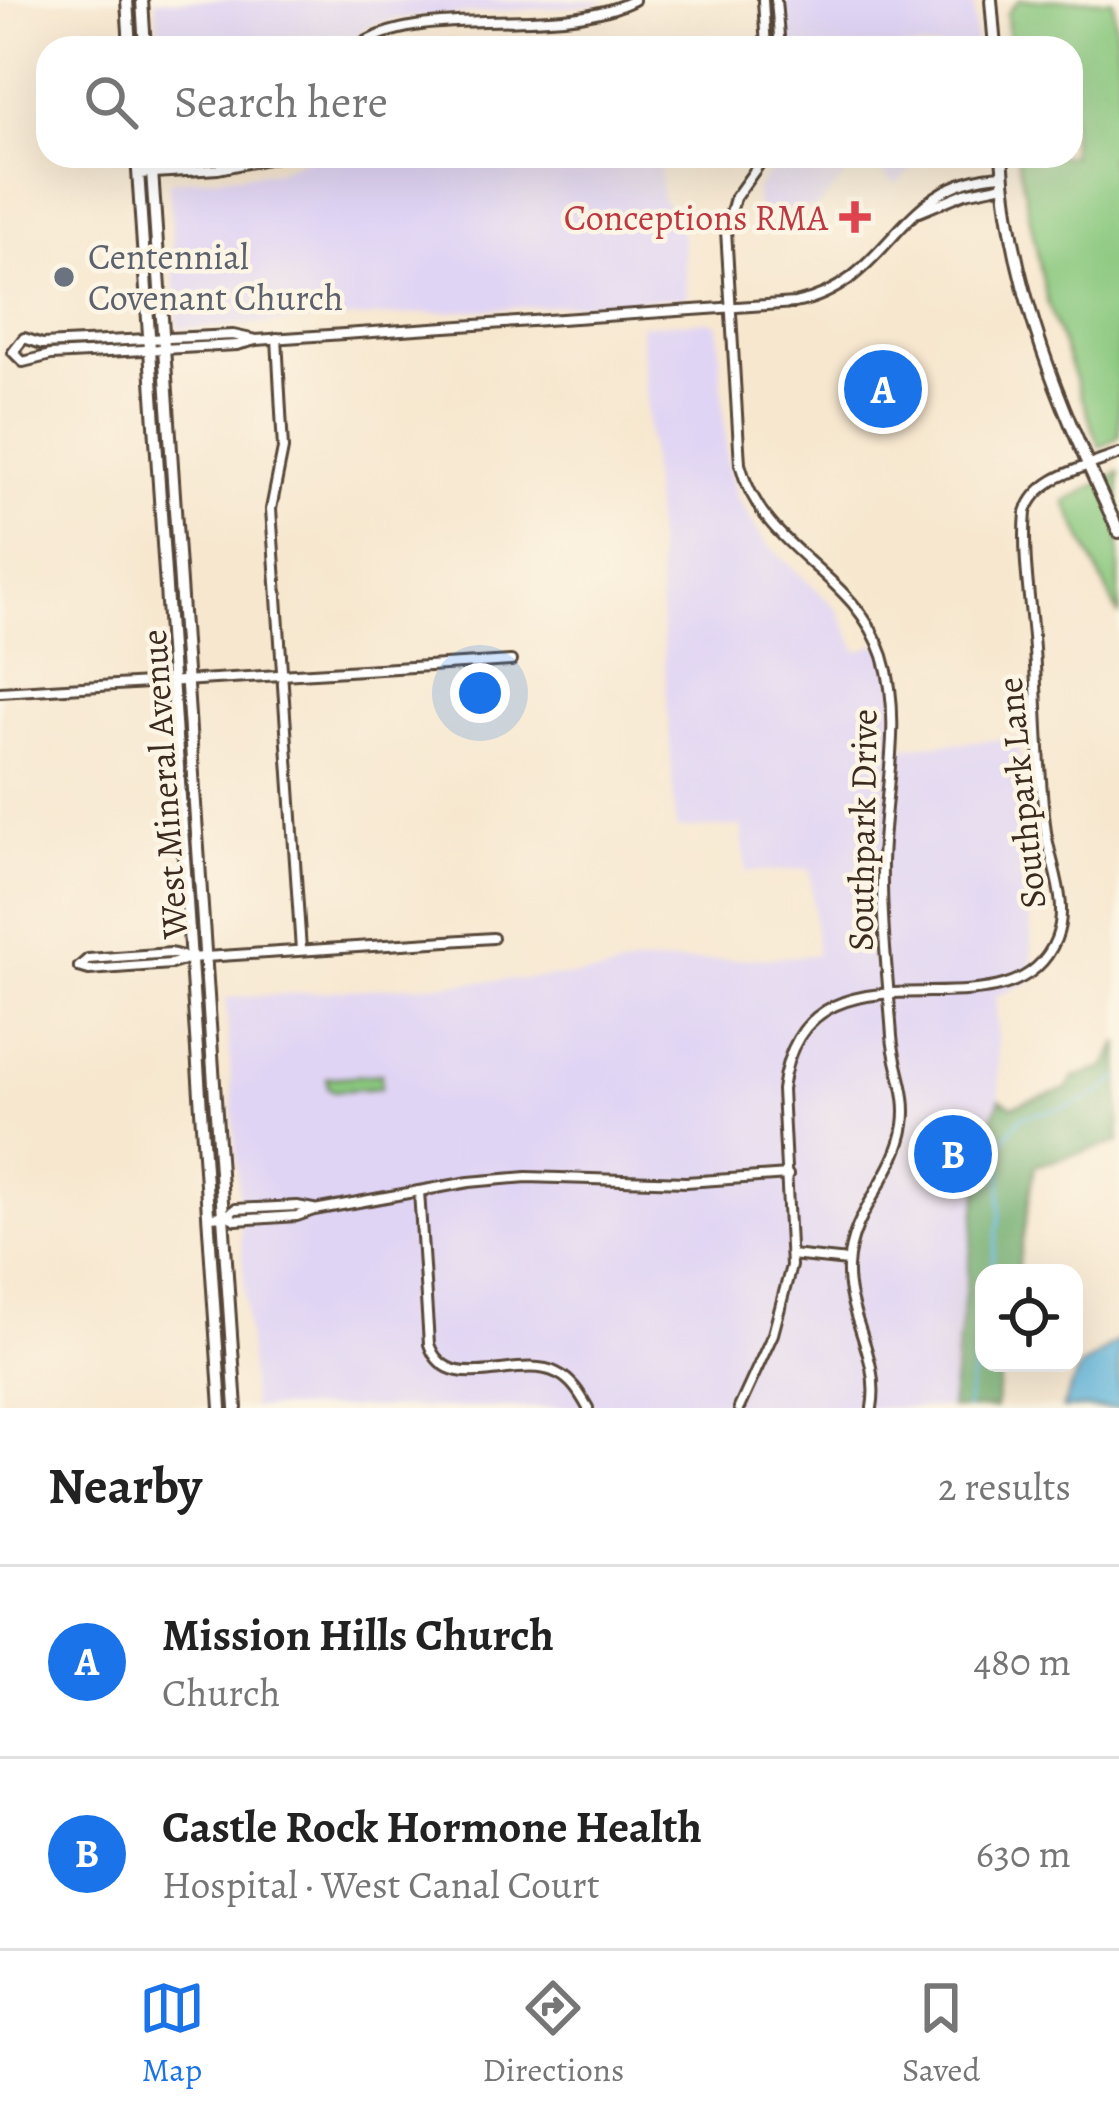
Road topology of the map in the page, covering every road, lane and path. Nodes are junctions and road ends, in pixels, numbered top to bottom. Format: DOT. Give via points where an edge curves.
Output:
graph roads {
  1 [pos="127,0"];
  2 [pos="142,0"];
  3 [pos="634,0"];
  4 [pos="763,0"];
  5 [pos="776,0"];
  6 [pos="991,0"];
  7 [pos="129,36"];
  8 [pos="144,36"];
  9 [pos="379,36"];
  10 [pos="765,36"];
  11 [pos="779,36"];
  12 [pos="994,36"];
  13 [pos="145,168"];
  14 [pos="145,168"];
  15 [pos="756,168"];
  16 [pos="1003,168"];
  17 [pos="1004,180"];
  18 [pos="729,308"];
  19 [pos="277,338"];
  20 [pos="150,344"];
  21 [pos="165,345"];
  22 [pos="1119,454"];
  23 [pos="1088,466"];
  24 [pos="1119,532"];
  25 [pos="511,661"];
  26 [pos="283,676"];
  27 [pos="181,682"];
  28 [pos="0,692"];
  29 [pos="493,938"];
  30 [pos="302,950"];
  31 [pos="205,957"];
  32 [pos="190,958"];
  33 [pos="889,994"];
  34 [pos="788,1175"];
  35 [pos="419,1191"];
  36 [pos="225,1216"];
  37 [pos="208,1217"];
  38 [pos="791,1255"];
  39 [pos="848,1261"];
  40 [pos="221,1408"];
  41 [pos="236,1408"];
  42 [pos="588,1408"];
  43 [pos="739,1408"];
  44 [pos="872,1408"];
  1 -- 7 [label="main road"];
  2 -- 8 [label="main road"];
  3 -- 9 [label="street" via="590,15 394,28"];
  4 -- 10 [label="street"];
  5 -- 11 [label="street"];
  6 -- 12 [label="main road"];
  13 -- 20 [label="main road, West Mineral Avenue"];
  14 -- 21 [label="main road, West Mineral Avenue"];
  15 -- 18 [label="street, Southpark Drive" via="726,224"];
  16 -- 17 [label="main road"];
  17 -- 18 [label="street" via="944,189 832,291"];
  17 -- 23 [label="main road" via="1026,301"];
  18 -- 19 [label="street"];
  18 -- 33 [label="street, Southpark Drive" via="745,484 765,521 859,609 889,676 882,866"];
  19 -- 21 [label="street"];
  19 -- 26 [label="street" via="283,458 271,509"];
  20 -- 20 [label="street" via="24,338 13,352 23,362"];
  20 -- 21 [label="street"];
  20 -- 27 [label="main road, West Mineral Avenue"];
  21 -- 27 [label="main road, West Mineral Avenue"];
  22 -- 23 [label="street, Southpark Lane"];
  23 -- 24 [label="main road"];
  23 -- 33 [label="street, Southpark Lane" via="1048,484 1026,512 1046,833 1062,904 1056,941 1034,969 1003,986"];
  25 -- 26 [label="street"];
  26 -- 27 [label="street"];
  26 -- 30 [label="street"];
  27 -- 28 [label="street"];
  27 -- 31 [label="main road, West Mineral Avenue"];
  27 -- 32 [label="main road, West Mineral Avenue"];
  29 -- 30 [label="street"];
  30 -- 31 [label="street"];
  31 -- 32 [label="street"];
  31 -- 36 [label="main road, West Mineral Avenue"];
  32 -- 32 [label="street" via="88,959 79,967 171,964"];
  32 -- 37 [label="main road, West Mineral Avenue"];
  33 -- 34 [label="street, Southpark Lane" via="837,1004 794,1048 782,1090"];
  33 -- 39 [label="street, Southpark Drive" via="904,1123"];
  34 -- 35 [label="street" via="686,1183 527,1177"];
  34 -- 38 [label="street, Southpark Lane"];
  35 -- 36 [label="street"];
  35 -- 42 [label="street" via="436,1360 461,1372 548,1369 571,1382"];
  36 -- 37 [label="street"];
  36 -- 41 [label="main road, West Mineral Avenue"];
  37 -- 40 [label="main road, West Mineral Avenue"];
  38 -- 39 [label="street"];
  38 -- 43 [label="street, Southpark Lane" via="778,1319"];
  39 -- 44 [label="street" via="849,1294 871,1364"];
}
